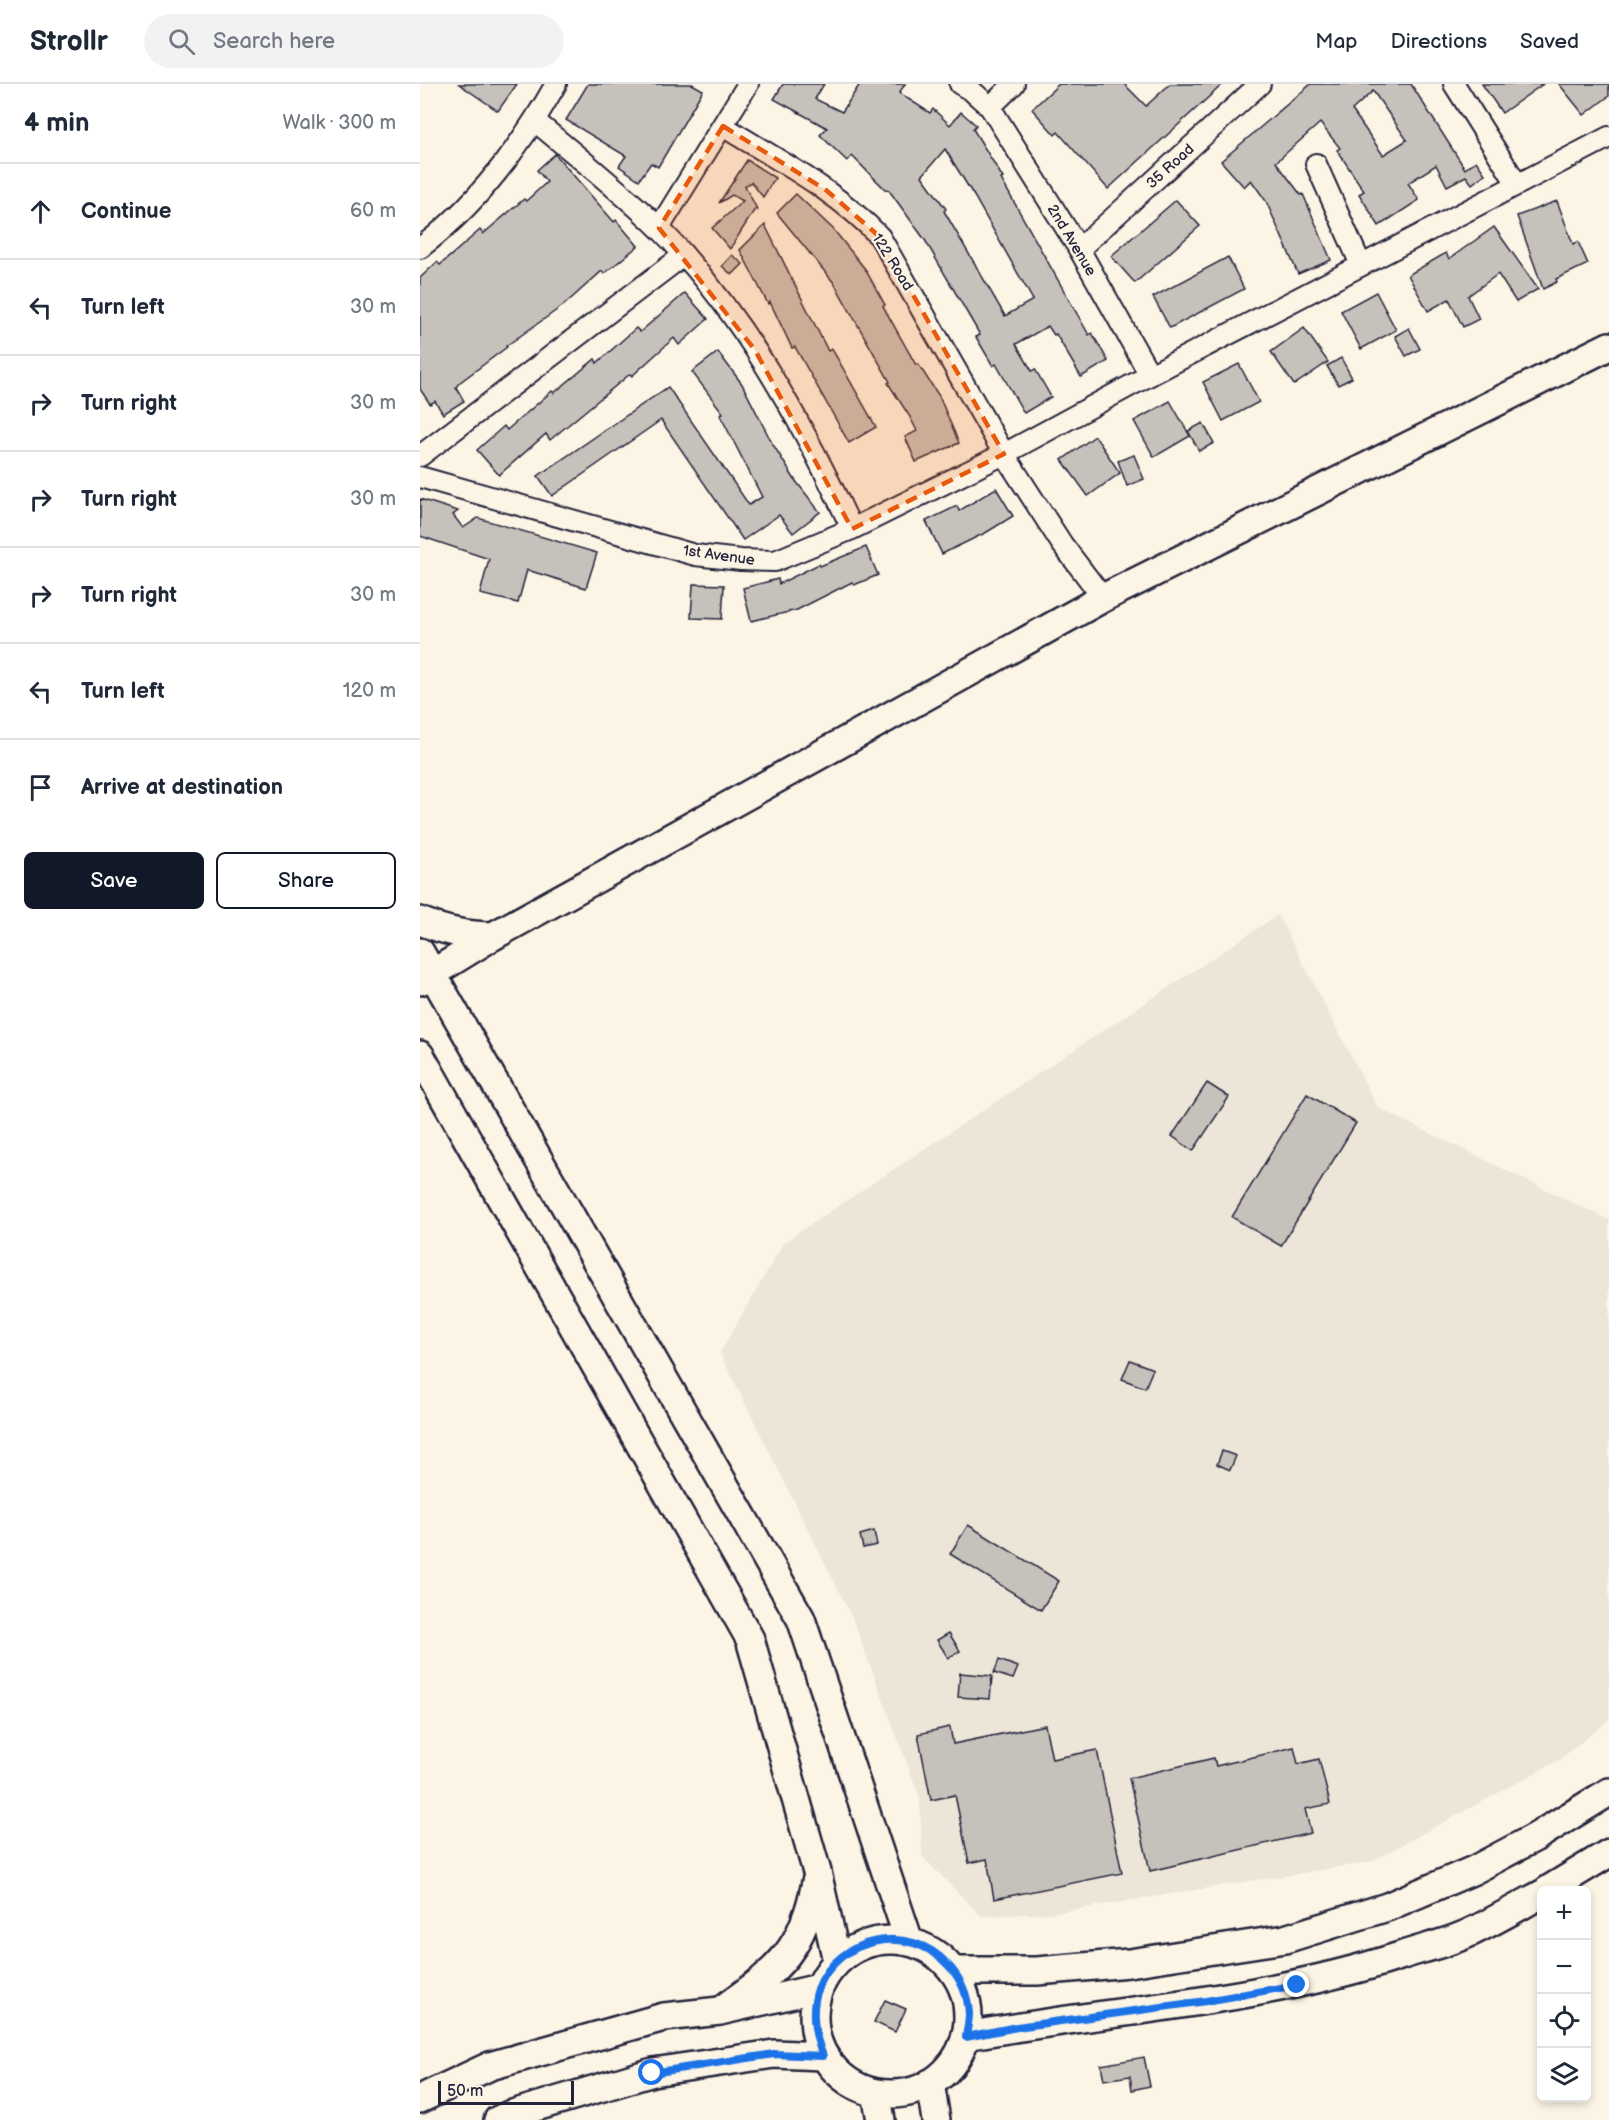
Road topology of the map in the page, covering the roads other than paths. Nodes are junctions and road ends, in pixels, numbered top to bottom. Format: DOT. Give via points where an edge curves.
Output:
graph roads {
  1 [pos="556,84"];
  2 [pos="748,84"];
  3 [pos="960,84"];
  4 [pos="1014,84"];
  5 [pos="1260,84"];
  6 [pos="1454,84"];
  7 [pos="990,107"];
  8 [pos="535,121"];
  9 [pos="723,126"];
  10 [pos="1609,137"];
  11 [pos="1316,164"];
  12 [pos="1517,184"];
  13 [pos="659,228"];
  14 [pos="420,248"];
  15 [pos="1079,249"];
  16 [pos="684,255"];
  17 [pos="1362,265"];
  18 [pos="1609,346"];
  19 [pos="1150,375"];
  20 [pos="1004,454"];
  21 [pos="420,456"];
  22 [pos="420,477"];
  23 [pos="852,529"];
  24 [pos="1103,598"];
  25 [pos="420,921"];
  26 [pos="493,936"];
  27 [pos="424,969"];
  28 [pos="420,1055"];
  29 [pos="1609,1792"];
  30 [pos="1609,1853"];
  31 [pos="817,1872"];
  32 [pos="1555,1886"];
  33 [pos="1537,1897"];
  34 [pos="909,1941"];
  35 [pos="837,1961"];
  36 [pos="954,1971"];
  37 [pos="819,1988"];
  38 [pos="720,2011"];
  39 [pos="966,2037"];
  40 [pos="823,2056"];
  41 [pos="930,2084"];
  42 [pos="876,2093"];
  43 [pos="420,2099"];
  44 [pos="498,2120"];
  45 [pos="881,2120"];
  46 [pos="936,2120"];
  1 -- 8 [label="street"];
  2 -- 9 [label="street"];
  3 -- 7 [label="street, 2nd Avenue"];
  4 -- 7 [label="street"];
  5 -- 15 [label="street, 35 Road"];
  6 -- 12 [label="street"];
  7 -- 15 [label="street, 2nd Avenue"];
  8 -- 13 [label="street"];
  8 -- 14 [label="street" via="507,161 467,206"];
  9 -- 13 [label="street"];
  9 -- 20 [label="street, 122 Road" via="826,190 859,214 880,237"];
  10 -- 12 [label="street, 1st Avenue"];
  11 -- 17 [label="street"];
  12 -- 17 [label="street, 1st Avenue"];
  13 -- 16 [label="street"];
  15 -- 19 [label="street, 2nd Avenue"];
  16 -- 21 [label="street"];
  16 -- 23 [label="street" via="755,350 798,422"];
  17 -- 19 [label="street, 1st Avenue"];
  18 -- 24 [label="street"];
  19 -- 20 [label="street, 1st Avenue"];
  20 -- 23 [label="street, 1st Avenue"];
  20 -- 24 [label="street, 122 Road" via="1062,544"];
  22 -- 23 [label="street, 1st Avenue" via="696,555 775,561"];
  24 -- 26 [label="street"];
  25 -- 26 [label="street" via="446,932"];
  26 -- 27 [label="street"];
  27 -- 34 [label="street" via="801,1619"];
  28 -- 31 [label="street" via="750,1639"];
  29 -- 36 [label="street" via="1474,1870 1387,1907 1285,1939 1129,1963 1037,1971"];
  30 -- 32 [label="street"];
  31 -- 35 [label="street"];
  31 -- 38 [label="street" via="811,1907 789,1953 765,1978"];
  33 -- 39 [label="street" via="1468,1934 1297,1985"];
  34 -- 35 [label="street" via="870,1942"];
  34 -- 36 [label="street" via="926,1947"];
  35 -- 37 [label="street"];
  36 -- 39 [label="street" via="965,1991 969,2014"];
  37 -- 38 [label="street"];
  37 -- 40 [label="street" via="813,2023"];
  38 -- 43 [label="street" via="664,2017 490,2066"];
  39 -- 41 [label="street" via="946,2071"];
  40 -- 42 [label="street" via="846,2080"];
  40 -- 44 [label="street" via="774,2054 652,2073"];
  41 -- 42 [label="street" via="904,2093"];
  41 -- 46 [label="street"];
  42 -- 45 [label="street"];
}
